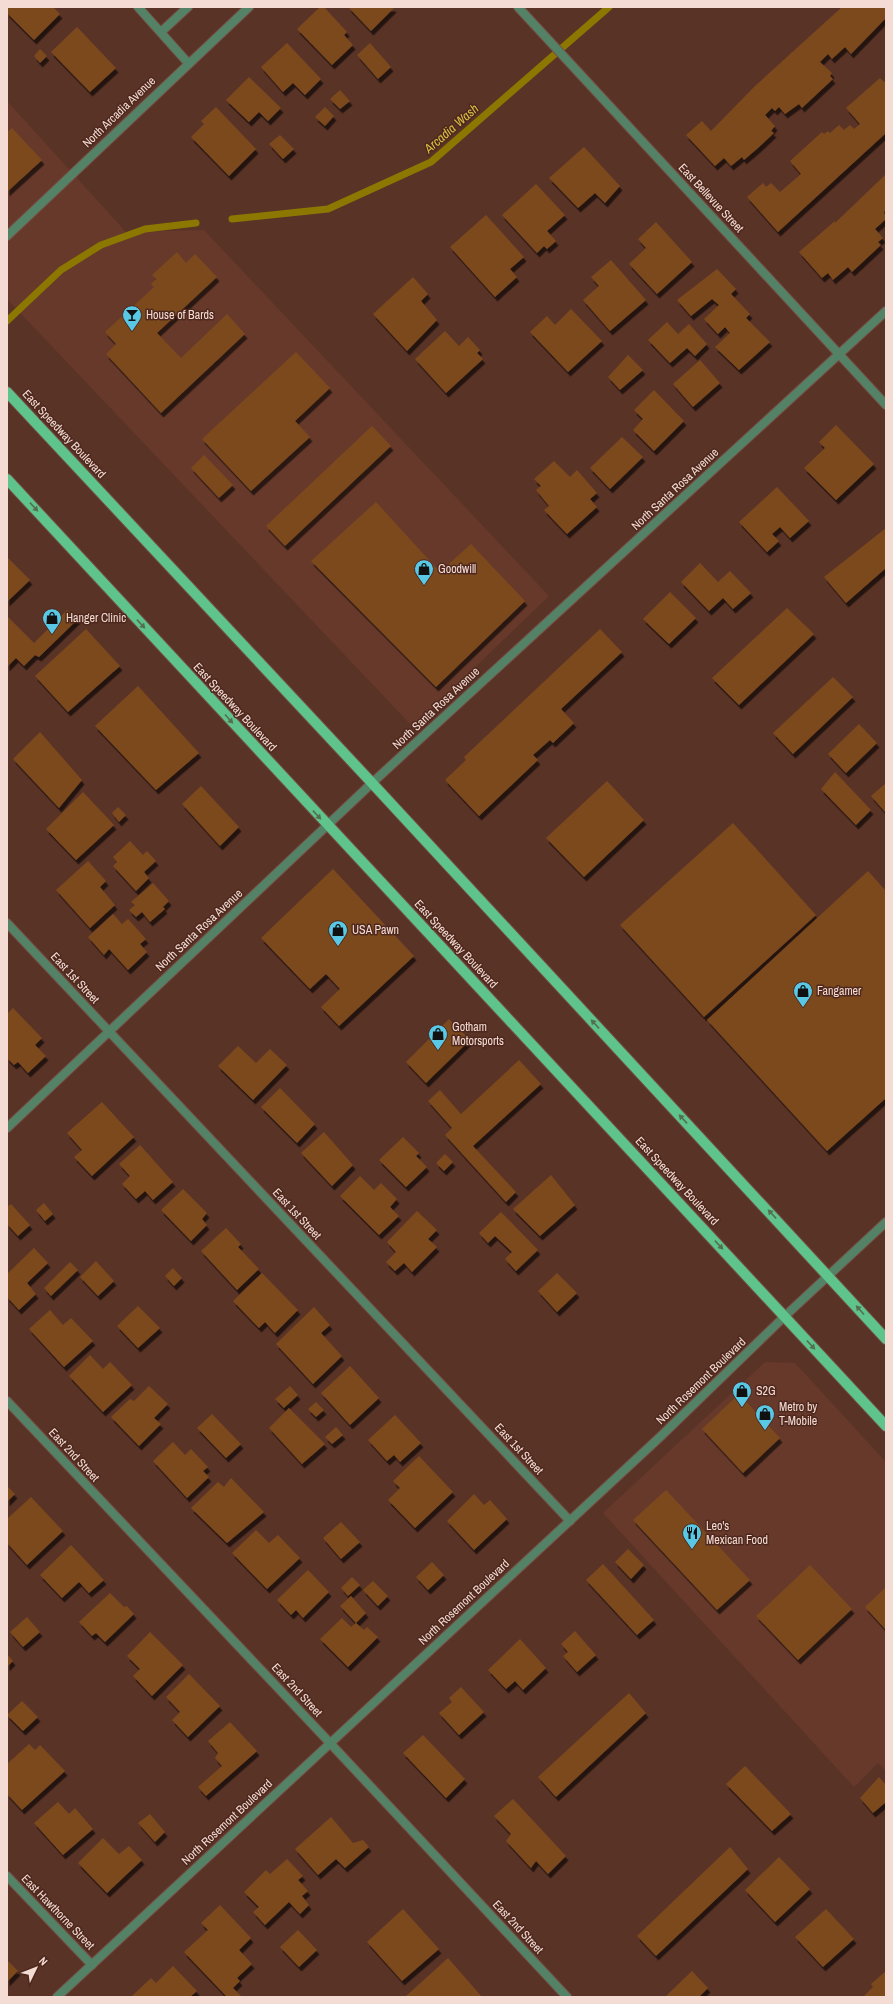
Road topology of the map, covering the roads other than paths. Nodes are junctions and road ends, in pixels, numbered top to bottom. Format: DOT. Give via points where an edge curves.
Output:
graph roads {
  1 [pos="138,7"];
  2 [pos="188,7"];
  3 [pos="249,7"];
  4 [pos="518,7"];
  5 [pos="161,32"];
  6 [pos="188,63"];
  7 [pos="7,236"];
  8 [pos="886,311"];
  9 [pos="840,355"];
  10 [pos="7,392"];
  11 [pos="886,406"];
  12 [pos="7,479"];
  13 [pos="372,783"];
  14 [pos="328,826"];
  15 [pos="7,923"];
  16 [pos="109,1032"];
  17 [pos="7,1128"];
  18 [pos="886,1222"];
  19 [pos="829,1276"];
  20 [pos="785,1316"];
  21 [pos="886,1339"];
  22 [pos="7,1401"];
  23 [pos="886,1426"];
  24 [pos="570,1521"];
  25 [pos="330,1743"];
  26 [pos="7,1876"];
  27 [pos="92,1965"];
  28 [pos="57,1997"];
  29 [pos="567,1997"];
  1 -- 5 [label="street"];
  2 -- 5 [label="street"];
  3 -- 6 [label="street, North Arcadia Avenue"];
  4 -- 9 [label="street, East Bellevue Street"];
  5 -- 6 [label="street"];
  6 -- 7 [label="street, North Arcadia Avenue"];
  8 -- 9 [label="street, North Santa Rosa Avenue"];
  9 -- 11 [label="street, East Bellevue Street"];
  9 -- 13 [label="street, North Santa Rosa Avenue"];
  10 -- 13 [label="main road, East Speedway Boulevard"];
  12 -- 14 [label="main road, East Speedway Boulevard, one-way"];
  13 -- 14 [label="street, North Santa Rosa Avenue"];
  19 -- 13 [label="main road, East Speedway Boulevard, one-way"];
  14 -- 16 [label="street, North Santa Rosa Avenue"];
  14 -- 20 [label="main road, East Speedway Boulevard, one-way"];
  15 -- 16 [label="street, East 1st Street"];
  16 -- 17 [label="street, North Santa Rosa Avenue"];
  16 -- 24 [label="street, East 1st Street"];
  18 -- 19 [label="street, North Rosemont Boulevard"];
  19 -- 20 [label="street, North Rosemont Boulevard"];
  21 -- 19 [label="main road, East Speedway Boulevard, one-way"];
  20 -- 23 [label="main road, East Speedway Boulevard, one-way"];
  20 -- 24 [label="street, North Rosemont Boulevard"];
  22 -- 25 [label="street, East 2nd Street"];
  24 -- 25 [label="street, North Rosemont Boulevard"];
  25 -- 27 [label="street, North Rosemont Boulevard"];
  25 -- 29 [label="street, East 2nd Street"];
  26 -- 27 [label="street, East Hawthorne Street"];
  27 -- 28 [label="street, North Rosemont Boulevard"];
}
